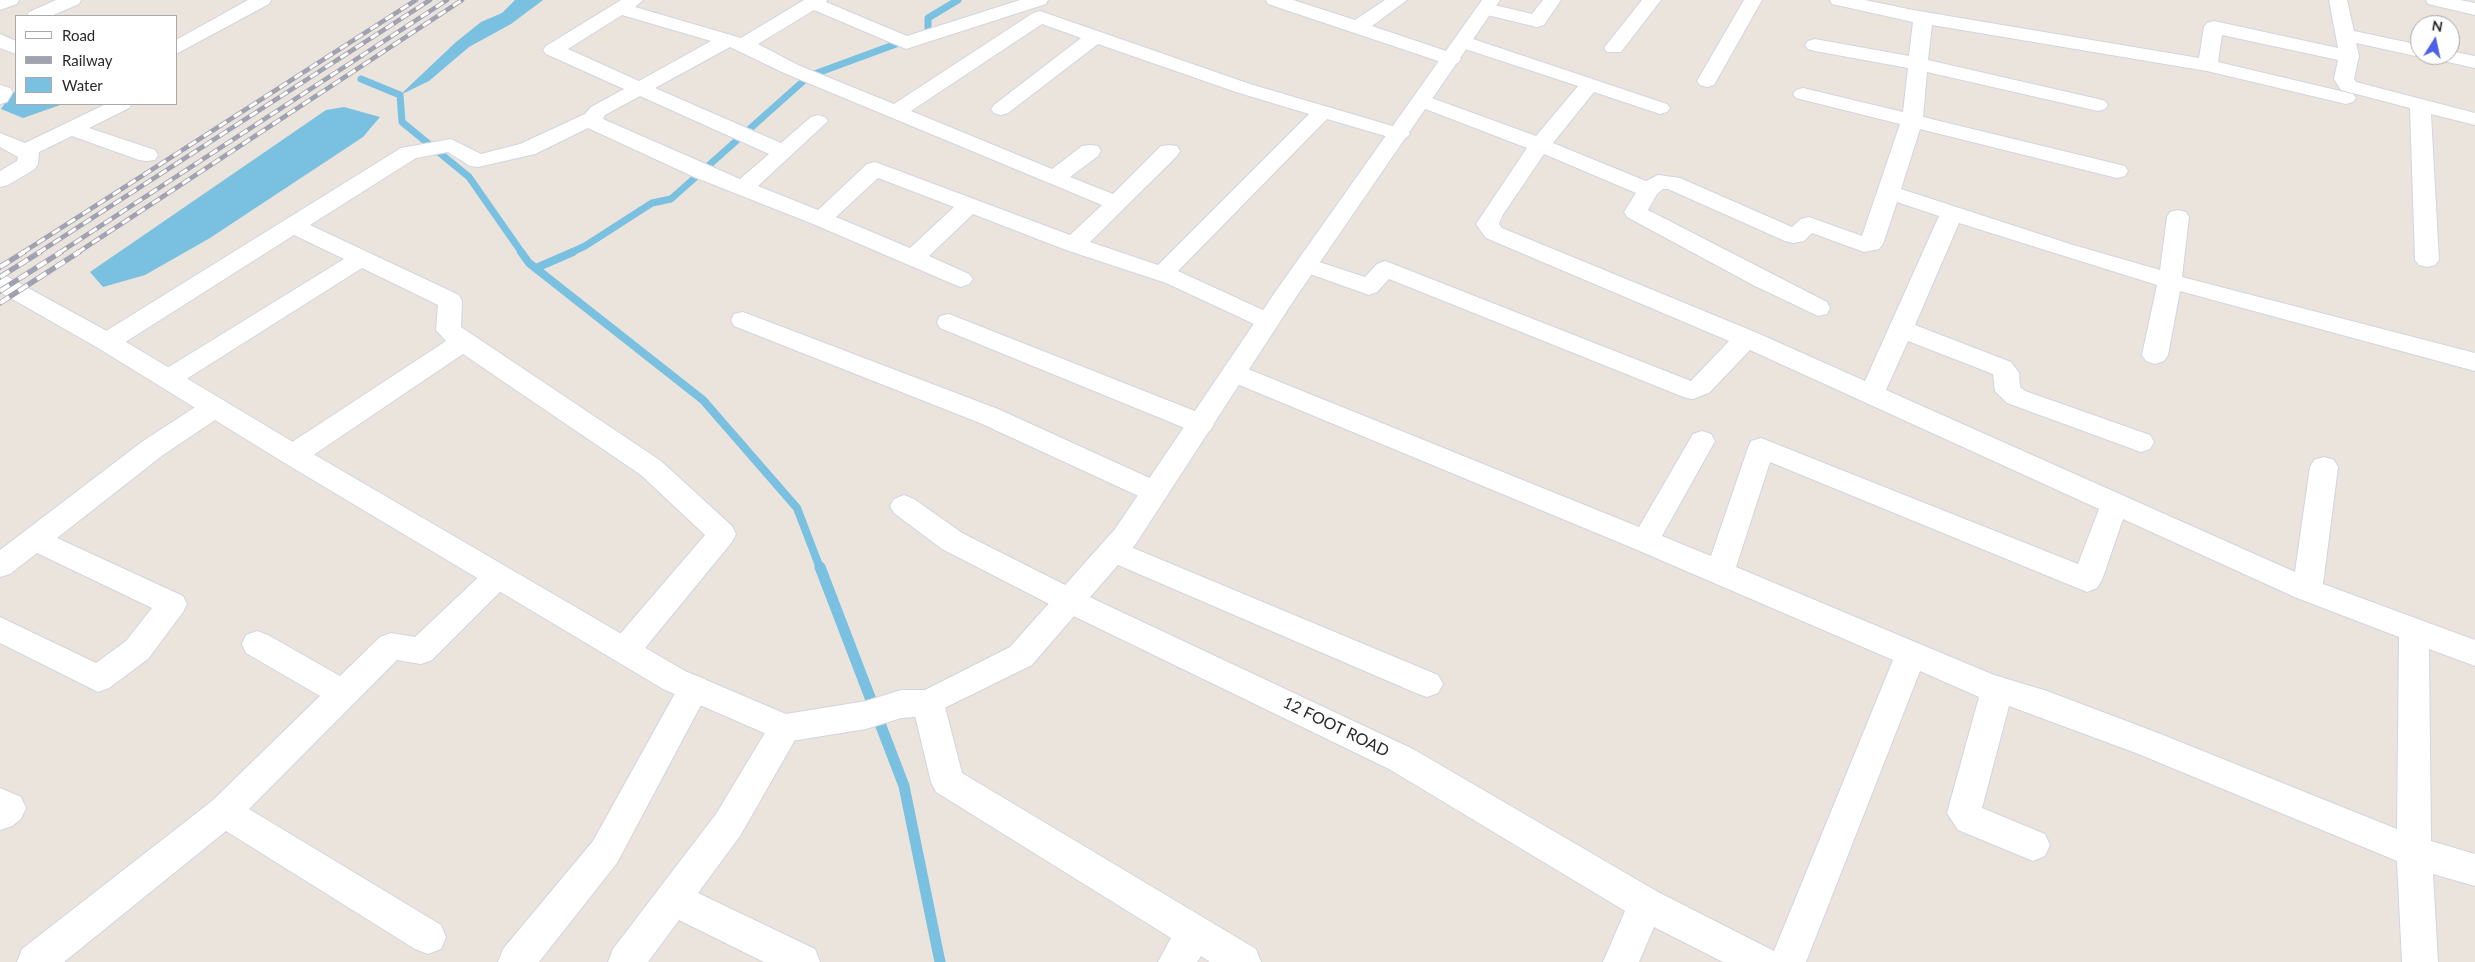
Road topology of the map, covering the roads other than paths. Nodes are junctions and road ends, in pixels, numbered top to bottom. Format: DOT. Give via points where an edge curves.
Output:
graph roads {
  1 [pos="10,0"];
  2 [pos="72,0"];
  3 [pos="262,0"];
  4 [pos="778,0"];
  5 [pos="1039,0"];
  6 [pos="1275,0"];
  7 [pos="1398,0"];
  8 [pos="1552,0"];
  9 [pos="1652,0"];
  10 [pos="1753,0"];
  11 [pos="1839,0"];
  12 [pos="2338,0"];
  13 [pos="2435,0"];
  14 [pos="0,4"];
  15 [pos="627,4"];
  16 [pos="812,4"];
  17 [pos="1488,4"];
  18 [pos="2475,9"];
  19 [pos="1910,11"];
  20 [pos="38,15"];
  21 [pos="15,25"];
  22 [pos="1356,28"];
  23 [pos="0,32"];
  24 [pos="2344,34"];
  25 [pos="1096,36"];
  26 [pos="0,40"];
  27 [pos="736,43"];
  28 [pos="1815,45"];
  29 [pos="178,47"];
  30 [pos="15,48"];
  31 [pos="1614,48"];
  32 [pos="2410,49"];
  33 [pos="1457,50"];
  34 [pos="2348,56"];
  35 [pos="2460,59"];
  36 [pos="2475,62"];
  37 [pos="1918,64"];
  38 [pos="2207,65"];
  39 [pos="1707,80"];
  40 [pos="1590,84"];
  41 [pos="638,88"];
  42 [pos="1802,94"];
  43 [pos="2346,98"];
  44 [pos="1422,102"];
  45 [pos="2420,104"];
  46 [pos="120,105"];
  47 [pos="2098,105"];
  48 [pos="1660,108"];
  49 [pos="1001,109"];
  50 [pos="897,111"];
  51 [pos="1323,112"];
  52 [pos="592,118"];
  53 [pos="2475,119"];
  54 [pos="818,120"];
  55 [pos="1912,120"];
  56 [pos="71,129"];
  57 [pos="1399,134"];
  58 [pos="0,139"];
  59 [pos="1540,145"];
  60 [pos="25,151"];
  61 [pos="1090,151"];
  62 [pos="1169,151"];
  63 [pos="783,152"];
  64 [pos="148,154"];
  65 [pos="2117,171"];
  66 [pos="1054,178"];
  67 [pos="0,180"];
  68 [pos="743,188"];
  69 [pos="1649,190"];
  70 [pos="1889,192"];
  71 [pos="1117,203"];
  72 [pos="970,205"];
  73 [pos="1952,213"];
  74 [pos="2178,217"];
  75 [pos="821,219"];
  76 [pos="292,225"];
  77 [pos="1074,245"];
  78 [pos="362,258"];
  79 [pos="913,258"];
  80 [pos="2428,260"];
  81 [pos="1307,265"];
  82 [pos="1162,274"];
  83 [pos="961,279"];
  84 [pos="2170,281"];
  85 [pos="0,282"];
  86 [pos="1818,308"];
  87 [pos="743,320"];
  88 [pos="950,322"];
  89 [pos="1268,322"];
  90 [pos="1902,329"];
  91 [pos="1746,338"];
  92 [pos="107,342"];
  93 [pos="463,342"];
  94 [pos="2155,355"];
  95 [pos="2475,362"];
  96 [pos="1234,373"];
  97 [pos="168,378"];
  98 [pos="1872,395"];
  99 [pos="215,407"];
  100 [pos="1200,424"];
  101 [pos="1702,441"];
  102 [pos="2142,442"];
  103 [pos="293,455"];
  104 [pos="2324,467"];
  105 [pos="1155,492"];
  106 [pos="904,506"];
  107 [pos="2120,506"];
  108 [pos="1645,541"];
  109 [pos="13,549"];
  110 [pos="1114,551"];
  111 [pos="1720,572"];
  112 [pos="498,576"];
  113 [pos="2306,590"];
  114 [pos="1070,601"];
  115 [pos="0,629"];
  116 [pos="2414,630"];
  117 [pos="257,644"];
  118 [pos="625,650"];
  119 [pos="2475,653"];
  120 [pos="1911,654"];
  121 [pos="1427,684"];
  122 [pos="694,688"];
  123 [pos="1997,690"];
  124 [pos="344,694"];
  125 [pos="914,704"];
  126 [pos="785,728"];
  127 [pos="0,804"];
  128 [pos="224,812"];
  129 [pos="0,815"];
  130 [pos="2033,845"];
  131 [pos="2414,852"];
  132 [pos="2475,870"];
  133 [pos="673,900"];
  134 [pos="1646,904"];
  135 [pos="1196,932"];
  136 [pos="428,937"];
  137 [pos="35,962"];
  138 [pos="516,962"];
  139 [pos="626,962"];
  140 [pos="802,962"];
  141 [pos="1176,962"];
  142 [pos="1243,962"];
  143 [pos="1621,962"];
  144 [pos="1761,962"];
  145 [pos="1788,962"];
  146 [pos="2420,962"];
  1 -- 14 [label="street"];
  2 -- 20 [label="street"];
  3 -- 29 [label="street"];
  4 -- 16 [label="street"];
  5 -- 16 [label="street" via="906,43"];
  6 -- 22 [label="street"];
  7 -- 22 [label="street"];
  8 -- 17 [label="street" via="1537,21"];
  9 -- 31 [label="street"];
  10 -- 39 [label="street"];
  11 -- 19 [label="street"];
  12 -- 24 [label="street"];
  13 -- 18 [label="street"];
  15 -- 27 [label="street"];
  15 -- 41 [label="street" via="553,50"];
  16 -- 27 [label="street"];
  17 -- 33 [label="street"];
  19 -- 37 [label="street"];
  19 -- 38 [label="street"];
  21 -- 23 [label="street"];
  22 -- 33 [label="street"];
  24 -- 32 [label="street"];
  24 -- 34 [label="street"];
  25 -- 49 [label="street"];
  25 -- 50 [label="street" via="1040,17"];
  25 -- 51 [label="street" via="1243,88"];
  26 -- 30 [label="street"];
  27 -- 41 [label="street"];
  27 -- 50 [label="street"];
  28 -- 37 [label="street"];
  33 -- 40 [label="street" via="1528,62"];
  33 -- 44 [label="street"];
  34 -- 38 [label="street" via="2214,27"];
  34 -- 45 [label="street" via="2344,79 2348,86"];
  35 -- 36 [label="street"];
  37 -- 47 [label="street"];
  37 -- 55 [label="street"];
  38 -- 43 [label="street"];
  40 -- 48 [label="street"];
  40 -- 59 [label="street"];
  41 -- 52 [label="street" via="598,111"];
  41 -- 63 [label="street"];
  42 -- 55 [label="street"];
  44 -- 57 [label="street"];
  44 -- 59 [label="street"];
  45 -- 53 [label="street"];
  45 -- 80 [label="street"];
  46 -- 56 [label="street"];
  50 -- 66 [label="street"];
  51 -- 57 [label="street"];
  51 -- 82 [label="street"];
  52 -- 68 [label="street" via="594,124"];
  52 -- 76 [label="street" via="527,149 478,161 451,145 409,153"];
  54 -- 63 [label="street"];
  55 -- 65 [label="street"];
  55 -- 70 [label="street"];
  56 -- 60 [label="street"];
  56 -- 64 [label="street"];
  57 -- 81 [label="street"];
  58 -- 60 [label="street"];
  59 -- 69 [label="street"];
  59 -- 91 [label="street" via="1491,216 1487,224 1494,233"];
  60 -- 67 [label="street" via="30,154 27,164"];
  61 -- 66 [label="street"];
  62 -- 71 [label="street"];
  63 -- 68 [label="street"];
  66 -- 71 [label="street"];
  68 -- 75 [label="street"];
  69 -- 70 [label="street" via="1658,182 1672,183 1790,235 1796,236 1809,224 1868,245 1873,241"];
  69 -- 86 [label="street" via="1635,212"];
  70 -- 73 [label="street"];
  71 -- 77 [label="street"];
  72 -- 75 [label="street" via="875,169"];
  72 -- 77 [label="street"];
  72 -- 79 [label="street"];
  73 -- 84 [label="street"];
  73 -- 90 [label="street"];
  74 -- 84 [label="street"];
  75 -- 79 [label="street"];
  76 -- 78 [label="street"];
  76 -- 92 [label="street"];
  77 -- 82 [label="street"];
  78 -- 93 [label="street" via="450,302 448,330"];
  78 -- 97 [label="street"];
  79 -- 83 [label="street"];
  81 -- 89 [label="street"];
  81 -- 91 [label="street" via="1369,287 1385,269 1686,389 1700,387"];
  82 -- 89 [label="street"];
  84 -- 94 [label="street"];
  84 -- 95 [label="street"];
  85 -- 92 [label="street"];
  87 -- 105 [label="street" via="989,416"];
  88 -- 100 [label="street"];
  89 -- 96 [label="street"];
  90 -- 98 [label="street"];
  90 -- 102 [label="street" via="2002,368 2006,373 2008,391 2016,397"];
  91 -- 98 [label="street"];
  92 -- 97 [label="street"];
  93 -- 103 [label="street"];
  93 -- 118 [label="street" via="651,468 722,534"];
  96 -- 100 [label="street"];
  96 -- 108 [label="street"];
  97 -- 99 [label="street"];
  98 -- 107 [label="street"];
  99 -- 103 [label="street"];
  99 -- 109 [label="street"];
  100 -- 105 [label="street"];
  101 -- 108 [label="street"];
  103 -- 112 [label="street"];
  104 -- 113 [label="street"];
  105 -- 110 [label="street"];
  106 -- 114 [label="street, 12 FOOT ROAD" via="952,541"];
  107 -- 111 [label="street" via="2111,512 2087,580 1761,448"];
  107 -- 113 [label="street"];
  108 -- 111 [label="street"];
  109 -- 115 [label="street" via="172,604 137,650 98,679"];
  110 -- 114 [label="street"];
  110 -- 121 [label="street"];
  111 -- 120 [label="street"];
  112 -- 118 [label="street"];
  112 -- 124 [label="street" via="422,651 392,646"];
  113 -- 116 [label="street"];
  114 -- 125 [label="street" via="1022,656"];
  114 -- 134 [label="street, 12 FOOT ROAD" via="1401,759"];
  116 -- 119 [label="street"];
  116 -- 131 [label="street"];
  117 -- 124 [label="street"];
  118 -- 122 [label="street" via="674,680"];
  120 -- 123 [label="street"];
  120 -- 145 [label="street"];
  122 -- 126 [label="street"];
  122 -- 138 [label="street" via="605,852"];
  123 -- 130 [label="street" via="1964,812 1970,819"];
  123 -- 131 [label="street" via="2147,742"];
  124 -- 128 [label="street"];
  125 -- 126 [label="street"];
  125 -- 135 [label="street" via="948,782"];
  126 -- 133 [label="street" via="728,825"];
  127 -- 129 [label="street" via="9,808"];
  128 -- 136 [label="street"];
  128 -- 137 [label="street"];
  131 -- 132 [label="street"];
  131 -- 146 [label="street"];
  133 -- 139 [label="street"];
  133 -- 140 [label="street"];
  134 -- 143 [label="street"];
  134 -- 144 [label="street, 12 FOOT ROAD"];
  135 -- 141 [label="street"];
  135 -- 142 [label="street"];
}
